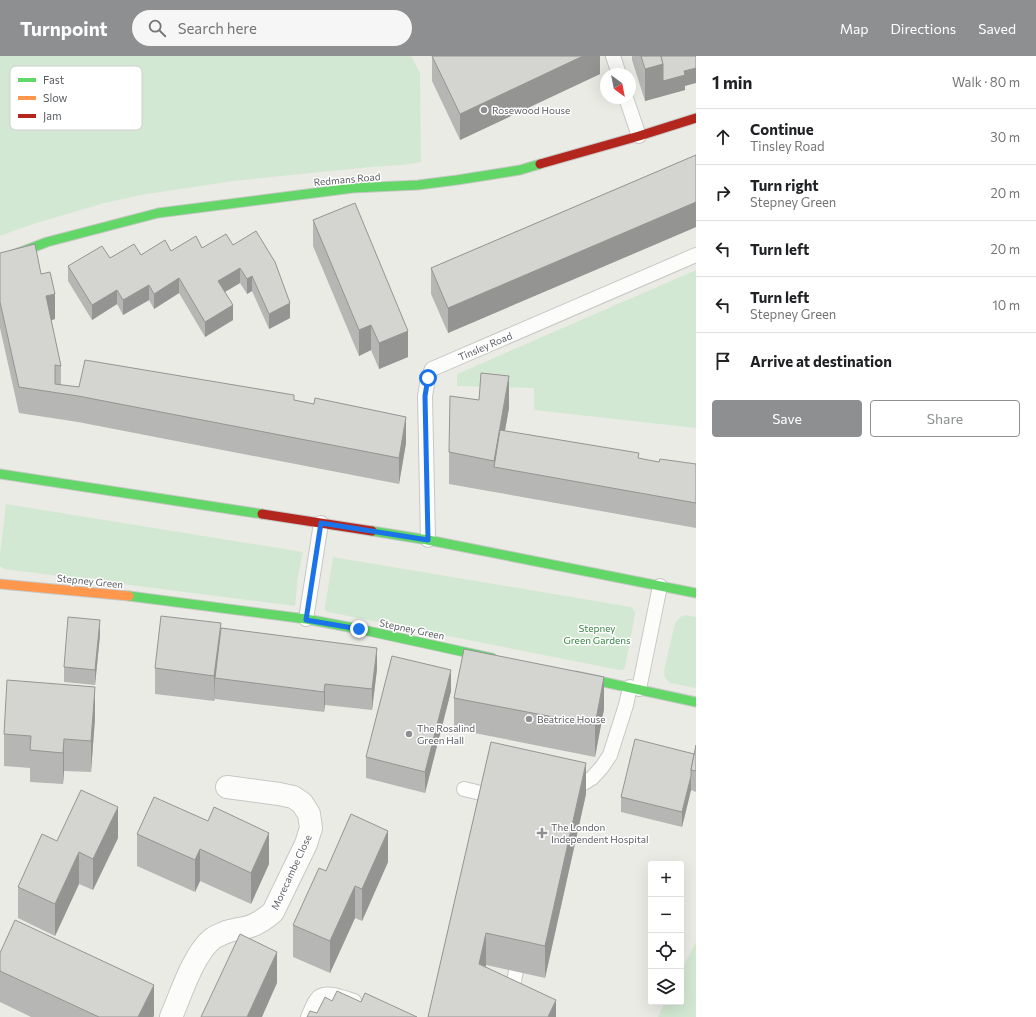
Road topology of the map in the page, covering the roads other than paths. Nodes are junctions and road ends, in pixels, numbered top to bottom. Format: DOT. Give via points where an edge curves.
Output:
graph roads {
  1 [pos="613,56"];
  2 [pos="617,68"];
  3 [pos="628,104"];
  4 [pos="696,118"];
  5 [pos="639,136"];
  6 [pos="696,255"];
  7 [pos="0,260"];
  8 [pos="0,474"];
  9 [pos="321,523"];
  10 [pos="428,540"];
  11 [pos="0,584"];
  12 [pos="660,586"];
  13 [pos="696,592"];
  14 [pos="306,620"];
  15 [pos="498,659"];
  16 [pos="568,674"];
  17 [pos="634,688"];
  18 [pos="696,702"];
  19 [pos="227,787"];
  20 [pos="464,789"];
  21 [pos="570,791"];
  22 [pos="485,794"];
  23 [pos="516,971"];
  24 [pos="512,991"];
  25 [pos="365,1004"];
  26 [pos="171,1017"];
  27 [pos="308,1017"];
  1 -- 2 [label="lane"];
  3 -- 5 [label="lane"];
  4 -- 5 [label="street, Redmans Road"];
  5 -- 7 [label="street, Redmans Road" via="520,170 464,179 418,185 353,188 158,213 47,242"];
  6 -- 10 [label="lane, Tinsley Road" via="432,369 425,396"];
  8 -- 9 [label="street"];
  9 -- 10 [label="street"];
  9 -- 14 [label="lane"];
  10 -- 12 [label="street"];
  11 -- 14 [label="street, Stepney Green" via="135,597"];
  12 -- 13 [label="street"];
  12 -- 17 [label="lane"];
  14 -- 15 [label="street, Stepney Green"];
  16 -- 17 [label="street"];
  17 -- 18 [label="street"];
  17 -- 21 [label="lane" via="610,755 592,778"];
  19 -- 26 [label="street, Morecambe Close" via="293,797 302,803 309,814 311,828 274,912 256,924 228,931 214,938 202,950"];
  20 -- 22 [label="lane"];
  23 -- 24 [label="lane"];
  25 -- 27 [label="lane" via="322,994 317,998"];
}
